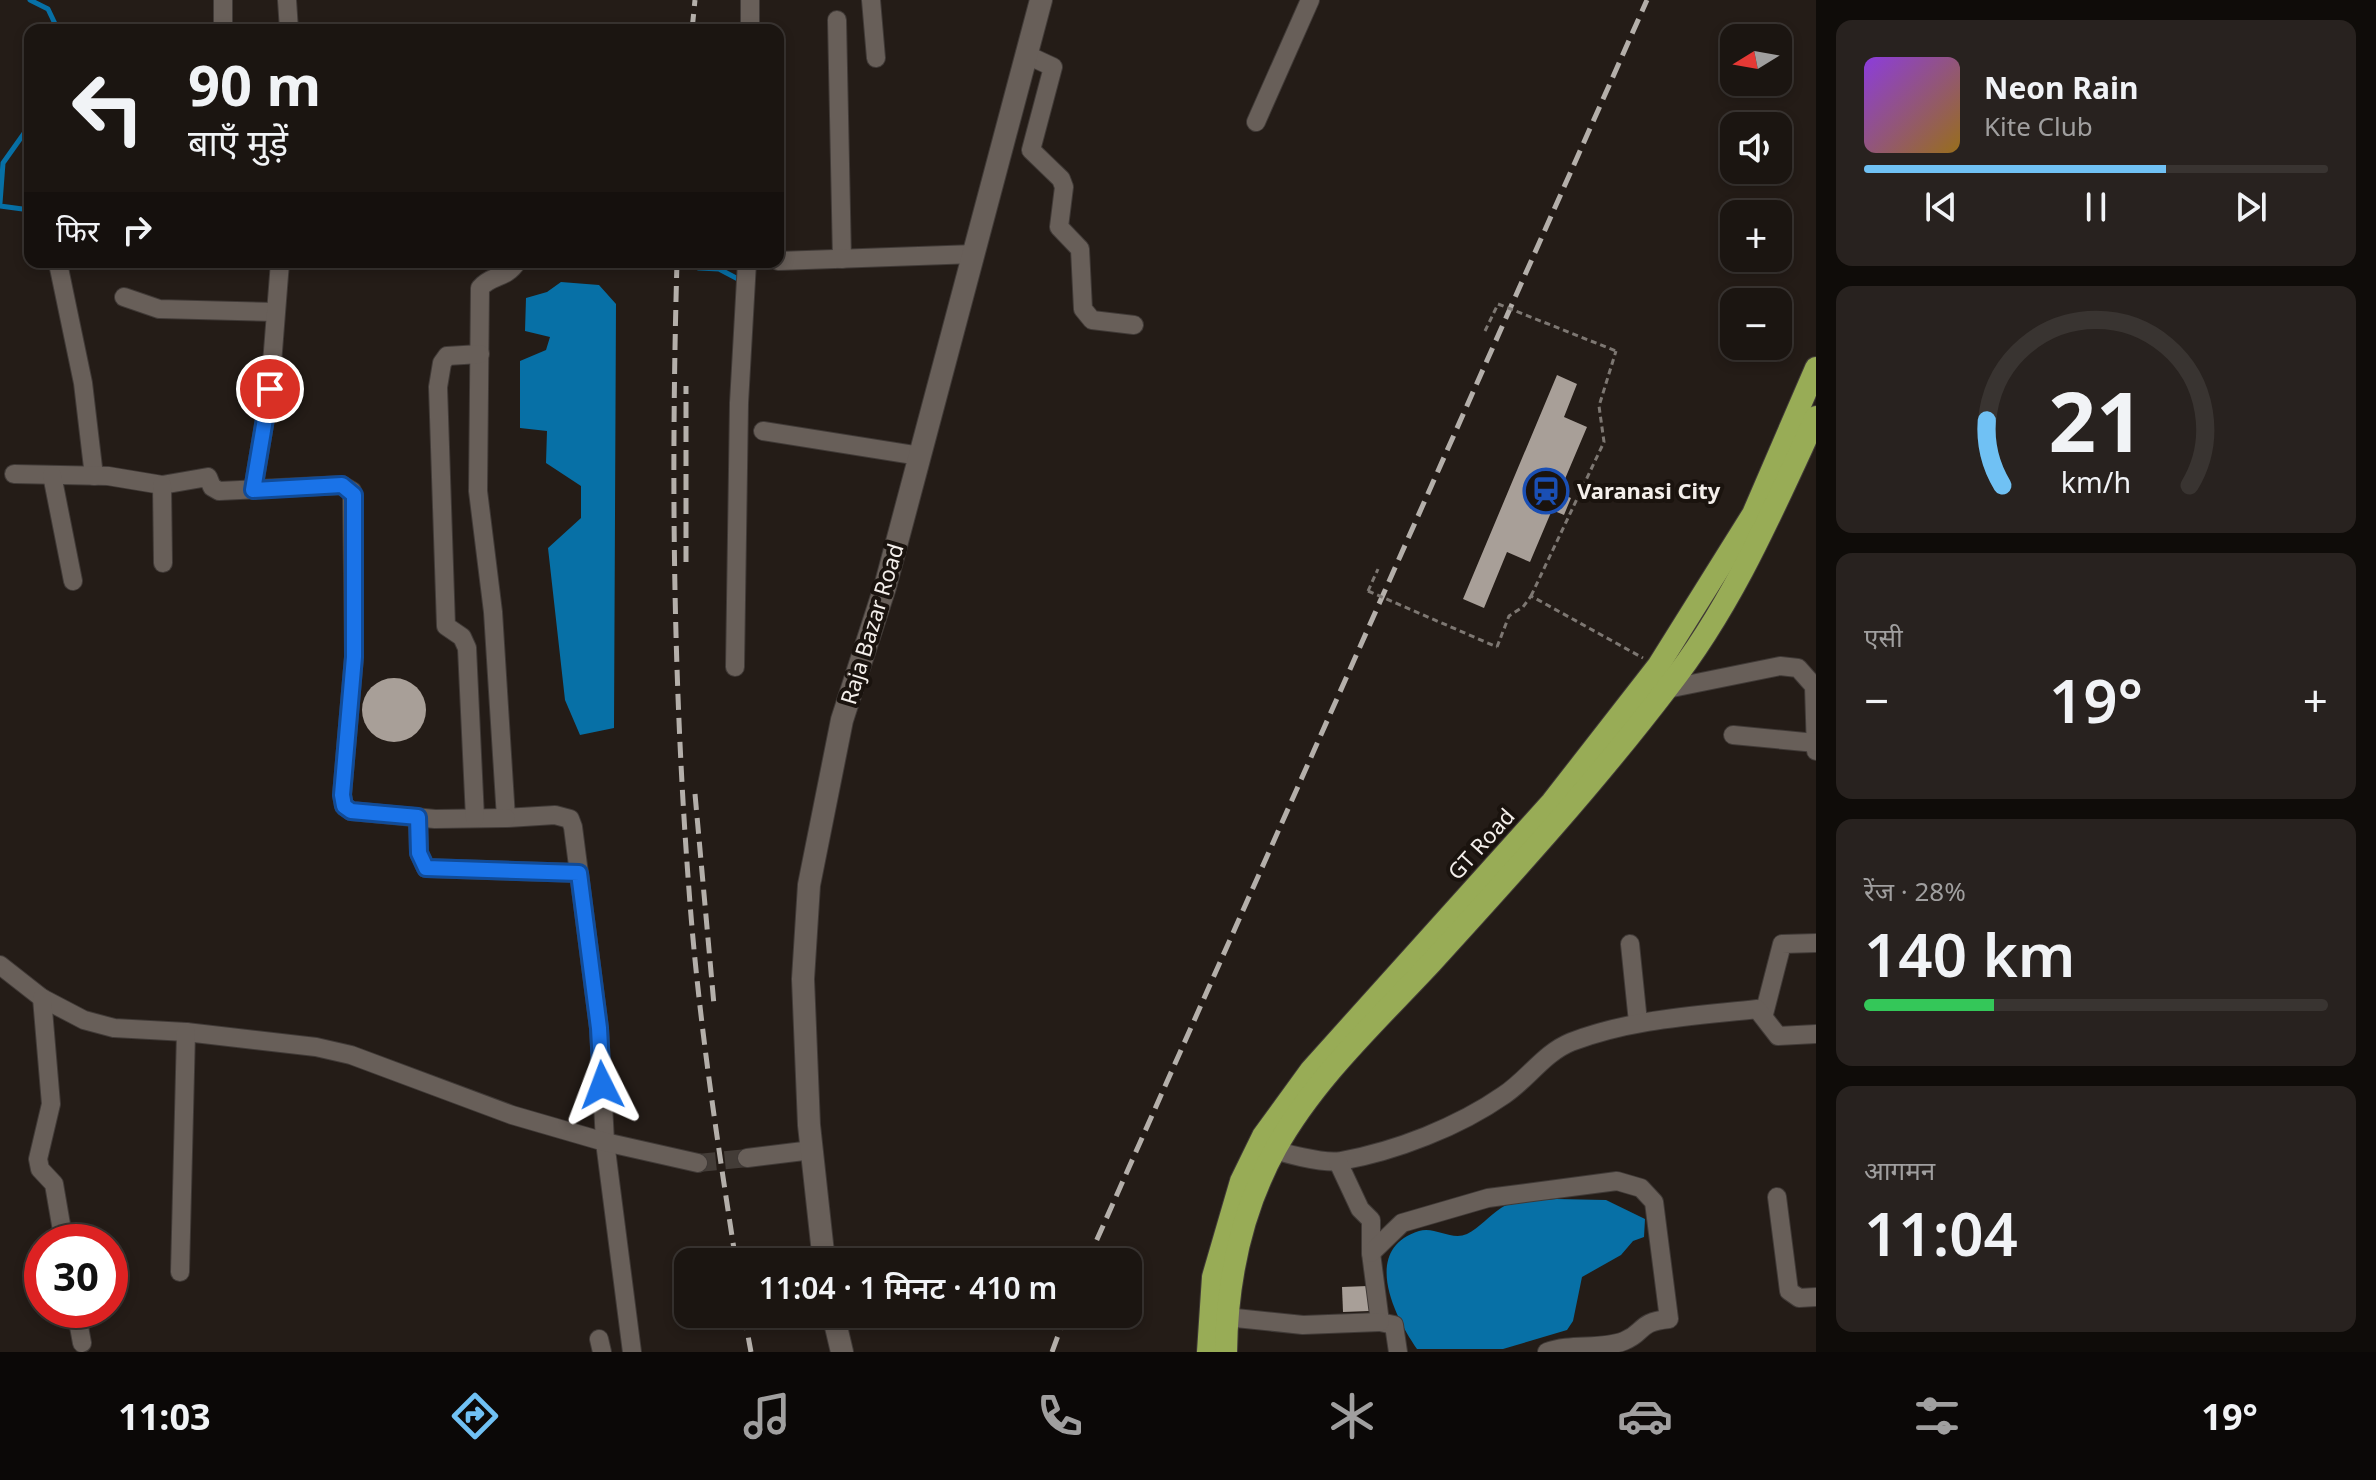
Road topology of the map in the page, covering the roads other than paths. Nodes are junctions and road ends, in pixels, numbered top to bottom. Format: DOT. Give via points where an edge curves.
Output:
graph roads {
  1 [pos="223,0"];
  2 [pos="287,0"];
  3 [pos="750,0"];
  4 [pos="871,0"];
  5 [pos="1041,0"];
  6 [pos="1310,0"];
  7 [pos="837,20"];
  8 [pos="223,24"];
  9 [pos="289,24"];
  10 [pos="750,24"];
  11 [pos="1025,54"];
  12 [pos="876,58"];
  13 [pos="1256,122"];
  14 [pos="975,254"];
  15 [pos="842,259"];
  16 [pos="784,261"];
  17 [pos="59,268"];
  18 [pos="279,268"];
  19 [pos="513,268"];
  20 [pos="747,268"];
  21 [pos="124,297"];
  22 [pos="275,312"];
  23 [pos="1134,325"];
  24 [pos="480,354"];
  25 [pos="1816,368"];
  26 [pos="1816,417"];
  27 [pos="763,431"];
  28 [pos="920,456"];
  29 [pos="14,474"];
  30 [pos="52,475"];
  31 [pos="94,476"];
  32 [pos="162,485"];
  33 [pos="253,490"];
  34 [pos="163,563"];
  35 [pos="73,581"];
  36 [pos="735,667"];
  37 [pos="1667,689"];
  38 [pos="1733,735"];
  39 [pos="1816,743"];
  40 [pos="1816,751"];
  41 [pos="418,817"];
  42 [pos="475,818"];
  43 [pos="506,818"];
  44 [pos="579,873"];
  45 [pos="1816,943"];
  46 [pos="1630,944"];
  47 [pos="0,965"];
  48 [pos="42,998"];
  49 [pos="1764,1014"];
  50 [pos="1638,1022"];
  51 [pos="186,1032"];
  52 [pos="1816,1034"];
  53 [pos="605,1142"];
  54 [pos="1267,1147"];
  55 [pos="812,1150"];
  56 [pos="747,1158"];
  57 [pos="1338,1162"];
  58 [pos="698,1163"];
  59 [pos="1777,1197"];
  60 [pos="61,1224"];
  61 [pos="822,1248"];
  62 [pos="1371,1253"];
  63 [pos="180,1272"];
  64 [pos="1816,1297"];
  65 [pos="1226,1317"];
  66 [pos="1380,1322"];
  67 [pos="79,1328"];
  68 [pos="836,1328"];
  69 [pos="82,1343"];
  70 [pos="632,1352"];
  71 [pos="842,1352"];
  72 [pos="1208,1352"];
  73 [pos="1226,1352"];
  74 [pos="1398,1352"];
  75 [pos="1547,1352"];
  1 -- 8 [label="street"];
  2 -- 9 [label="street"];
  3 -- 10 [label="street"];
  4 -- 12 [label="street"];
  5 -- 11 [label="street, Raja Bazar Road"];
  6 -- 13 [label="street"];
  7 -- 15 [label="street"];
  11 -- 14 [label="street, Raja Bazar Road"];
  11 -- 23 [label="street" via="1053,67 1031,150 1064,187 1059,227 1080,249 1083,309 1092,320"];
  14 -- 15 [label="street"];
  14 -- 28 [label="street, Raja Bazar Road"];
  15 -- 16 [label="street"];
  17 -- 31 [label="street" via="83,383"];
  18 -- 22 [label="street"];
  19 -- 24 [label="street" via="480,288"];
  20 -- 36 [label="street"];
  21 -- 22 [label="street" via="159,309"];
  22 -- 33 [label="street" via="270,389"];
  24 -- 42 [label="street" via="447,356 438,387 446,626 467,648"];
  24 -- 43 [label="street" via="478,491 493,612"];
  25 -- 54 [label="highway, GT Road" via="1753,514 1658,666 1552,802 1284,1102"];
  26 -- 37 [label="highway, GT Road" via="1729,596"];
  27 -- 28 [label="street"];
  28 -- 55 [label="street, Raja Bazar Road" via="842,720 809,885 803,979"];
  29 -- 30 [label="street"];
  30 -- 31 [label="street"];
  30 -- 35 [label="street"];
  31 -- 32 [label="street"];
  32 -- 33 [label="street" via="208,477 219,491"];
  32 -- 34 [label="street"];
  33 -- 41 [label="street" via="342,485 354,495 354,657 344,806"];
  37 -- 39 [label="street" via="1780,666 1798,668 1814,686"];
  37 -- 54 [label="highway, GT Road" via="1567,815"];
  38 -- 39 [label="street"];
  39 -- 40 [label="street"];
  41 -- 42 [label="street"];
  41 -- 44 [label="street" via="419,853 426,868"];
  42 -- 43 [label="street"];
  43 -- 44 [label="street" via="570,819"];
  44 -- 53 [label="street" via="599,1028"];
  45 -- 49 [label="street" via="1782,944"];
  46 -- 50 [label="street"];
  47 -- 48 [label="street"];
  48 -- 51 [label="street" via="84,1020 114,1028"];
  48 -- 60 [label="street" via="51,1104 38,1159 54,1184"];
  49 -- 50 [label="street" via="1757,1009"];
  49 -- 52 [label="street" via="1778,1036"];
  50 -- 57 [label="street" via="1569,1043 1543,1059 1509,1092 1449,1128"];
  51 -- 53 [label="street" via="351,1055 512,1115"];
  51 -- 63 [label="street"];
  53 -- 58 [label="street"];
  53 -- 70 [label="street"];
  54 -- 57 [label="street"];
  54 -- 65 [label="highway, GT Road" via="1241,1234"];
  54 -- 72 [label="highway, GT Road" via="1241,1181 1213,1277"];
  55 -- 56 [label="street"];
  55 -- 61 [label="street, Raja Bazar Road"];
  57 -- 62 [label="street" via="1360,1209 1371,1220"];
  59 -- 64 [label="street" via="1789,1291 1799,1298"];
  62 -- 66 [label="street"];
  62 -- 75 [label="street" via="1402,1223 1488,1198 1617,1181 1641,1188 1654,1202 1669,1319 1649,1321 1625,1341"];
  65 -- 66 [label="street" via="1303,1325"];
  65 -- 73 [label="highway, GT Road"];
  66 -- 74 [label="street" via="1394,1325"];
  67 -- 69 [label="street"];
  68 -- 71 [label="street"];
}
